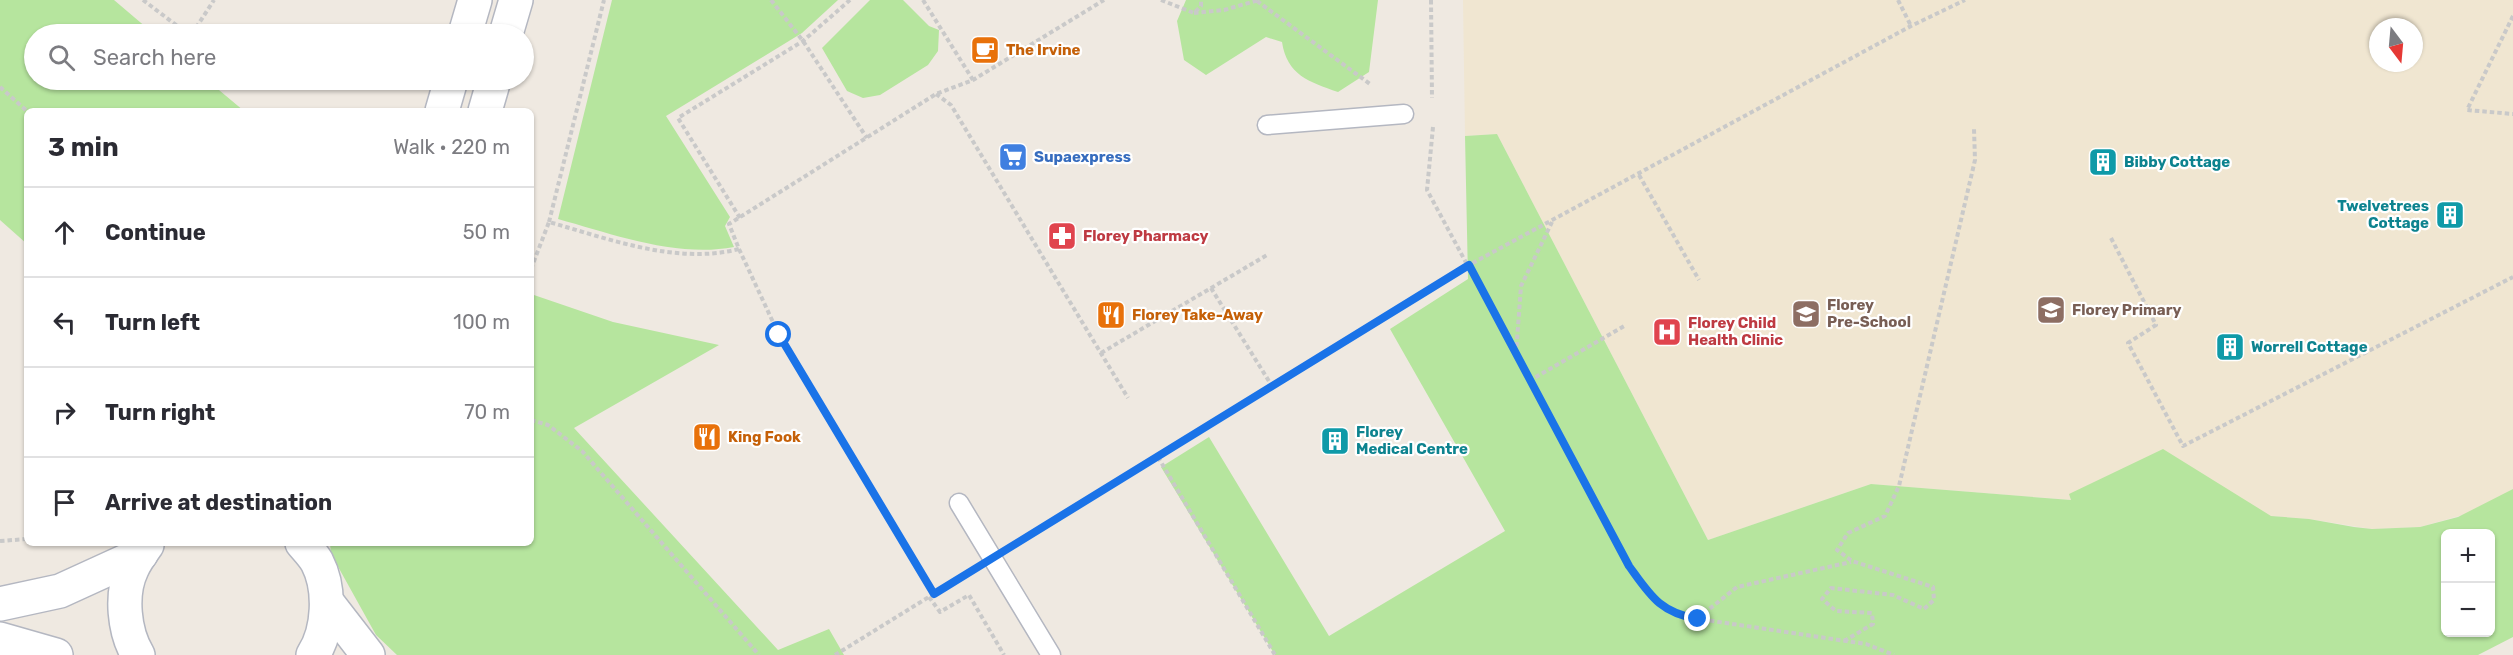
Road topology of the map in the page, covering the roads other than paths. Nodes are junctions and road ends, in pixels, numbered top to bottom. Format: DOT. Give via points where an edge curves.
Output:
graph roads {
  1 [pos="475,0"];
  2 [pos="516,0"];
  3 [pos="468,24"];
  4 [pos="509,24"];
  5 [pos="448,90"];
  6 [pos="491,90"];
  7 [pos="443,108"];
  8 [pos="486,108"];
  9 [pos="1404,114"];
  10 [pos="1266,125"];
  11 [pos="959,503"];
  12 [pos="145,549"];
  13 [pos="312,550"];
  14 [pos="327,602"];
  15 [pos="0,603"];
  16 [pos="0,639"];
  17 [pos="56,655"];
  18 [pos="138,655"];
  19 [pos="313,655"];
  20 [pos="368,655"];
  21 [pos="1051,655"];
  1 -- 3 [label="street"];
  2 -- 4 [label="street"];
  5 -- 7 [label="street"];
  6 -- 8 [label="street"];
  9 -- 10 [label="lane"];
  11 -- 21 [label="lane"];
  12 -- 15 [label="street" via="60,591"];
  12 -- 18 [label="street" via="131,570 124,608"];
  13 -- 14 [label="street"];
  14 -- 19 [label="street" via="321,642"];
  14 -- 20 [label="street"];
  16 -- 17 [label="street"];
}
